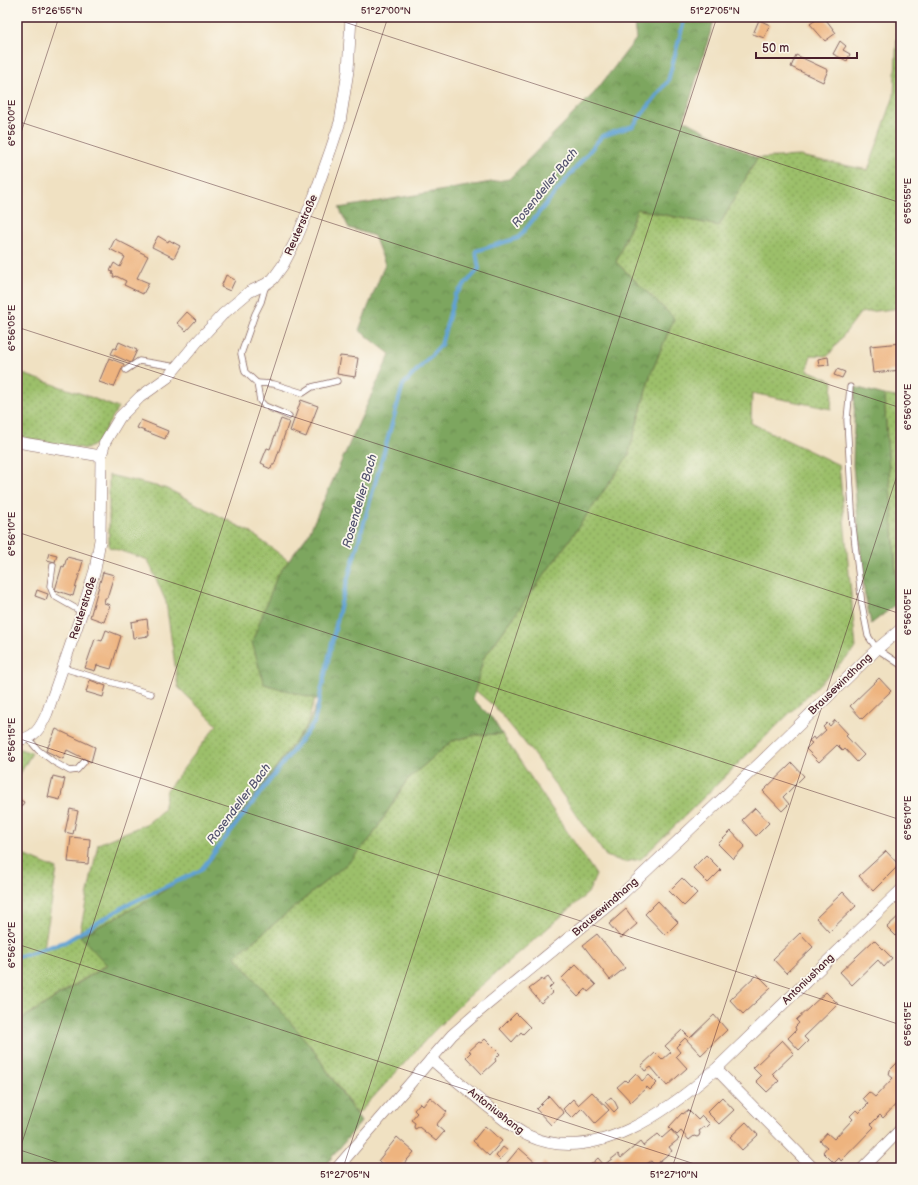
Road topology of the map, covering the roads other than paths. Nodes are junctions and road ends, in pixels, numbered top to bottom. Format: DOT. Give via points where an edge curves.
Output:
graph roads {
  1 [pos="351,17"];
  2 [pos="266,284"];
  3 [pos="177,368"];
  4 [pos="126,370"];
  5 [pos="337,381"];
  6 [pos="257,384"];
  7 [pos="850,386"];
  8 [pos="289,416"];
  9 [pos="17,442"];
  10 [pos="101,456"];
  11 [pos="53,565"];
  12 [pos="82,612"];
  13 [pos="901,629"];
  14 [pos="877,649"];
  15 [pos="901,665"];
  16 [pos="63,668"];
  17 [pos="151,694"];
  18 [pos="23,739"];
  19 [pos="84,762"];
  20 [pos="901,890"];
  21 [pos="431,1059"];
  22 [pos="716,1068"];
  23 [pos="901,1129"];
  24 [pos="338,1168"];
  25 [pos="813,1168"];
  26 [pos="863,1168"];
  1 -- 2 [label="street, Reuterstraße" via="345,96 340,122 295,242 283,265"];
  2 -- 3 [label="street, Reuterstraße" via="249,292 223,314"];
  2 -- 6 [label="lane" via="241,354 245,372"];
  3 -- 4 [label="lane" via="139,361"];
  3 -- 10 [label="street, Reuterstraße" via="140,397 120,417 105,442"];
  5 -- 6 [label="lane" via="312,387 303,393 274,384"];
  6 -- 8 [label="lane" via="260,401 265,406"];
  7 -- 14 [label="lane, Brausewindhang" via="847,420 853,527 868,636"];
  9 -- 10 [label="street"];
  10 -- 12 [label="street, Reuterstraße" via="100,540 95,570"];
  11 -- 12 [label="lane" via="50,586 54,596"];
  12 -- 16 [label="street, Reuterstraße"];
  13 -- 14 [label="street, Brausewindhang"];
  14 -- 15 [label="lane"];
  14 -- 21 [label="street, Brausewindhang" via="621,895 478,1012 452,1035"];
  16 -- 17 [label="lane"];
  16 -- 18 [label="street, Reuterstraße" via="42,725 36,733"];
  18 -- 19 [label="lane" via="70,771 77,770"];
  20 -- 22 [label="street, Antoniushang"];
  21 -- 22 [label="street, Antoniushang" via="516,1129 544,1142 564,1144 595,1142 636,1125 690,1092"];
  21 -- 24 [label="street, Brausewindhang"];
  22 -- 25 [label="street"];
  23 -- 26 [label="street"];
}
